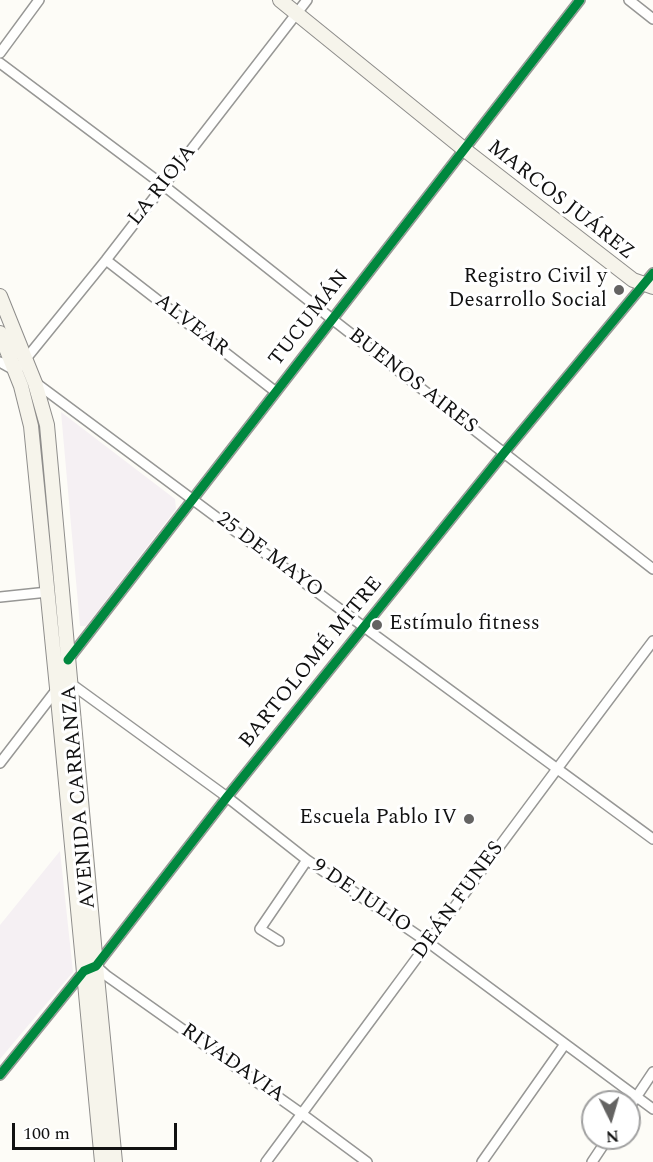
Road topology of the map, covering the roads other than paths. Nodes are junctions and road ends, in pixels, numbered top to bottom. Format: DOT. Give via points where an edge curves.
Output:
graph roads {
  1 [pos="280,0"];
  2 [pos="307,0"];
  3 [pos="580,0"];
  4 [pos="629,0"];
  5 [pos="34,1"];
  6 [pos="297,13"];
  7 [pos="653,19"];
  8 [pos="0,53"];
  9 [pos="0,63"];
  10 [pos="465,150"];
  11 [pos="164,184"];
  12 [pos="106,260"];
  13 [pos="653,273"];
  14 [pos="648,286"];
  15 [pos="0,296"];
  16 [pos="332,319"];
  17 [pos="0,333"];
  18 [pos="26,359"];
  19 [pos="0,362"];
  20 [pos="16,371"];
  21 [pos="35,383"];
  22 [pos="276,392"];
  23 [pos="504,453"];
  24 [pos="193,499"];
  25 [pos="653,569"];
  26 [pos="48,592"];
  27 [pos="0,597"];
  28 [pos="364,627"];
  29 [pos="653,641"];
  30 [pos="68,660"];
  31 [pos="64,686"];
  32 [pos="0,763"];
  33 [pos="557,768"];
  34 [pos="227,797"];
  35 [pos="653,839"];
  36 [pos="307,860"];
  37 [pos="279,941"];
  38 [pos="429,943"];
  39 [pos="90,969"];
  40 [pos="565,1044"];
  41 [pos="653,1072"];
  42 [pos="0,1075"];
  43 [pos="627,1090"];
  44 [pos="641,1091"];
  45 [pos="302,1114"];
  46 [pos="102,1162"];
  47 [pos="115,1162"];
  48 [pos="266,1162"];
  49 [pos="368,1162"];
  50 [pos="482,1162"];
  1 -- 6 [label="main road, MARCOS JUÁREZ"];
  2 -- 6 [label="street, LA RIOJA"];
  3 -- 10 [label="street, TUCUMÁN"];
  4 -- 7 [label="street"];
  5 -- 8 [label="street"];
  6 -- 10 [label="main road, MARCOS JUÁREZ"];
  6 -- 11 [label="street, LA RIOJA"];
  9 -- 11 [label="street, BUENOS AIRES"];
  10 -- 14 [label="main road, MARCOS JUÁREZ" via="633,280"];
  10 -- 16 [label="street, TUCUMÁN"];
  11 -- 12 [label="street, LA RIOJA"];
  11 -- 16 [label="street, BUENOS AIRES"];
  12 -- 18 [label="street, LA RIOJA"];
  12 -- 22 [label="street, ALVEAR"];
  13 -- 14 [label="street, BARTOLOMÉ MITRE"];
  14 -- 23 [label="street, BARTOLOMÉ MITRE"];
  15 -- 18 [label="main road, AVENIDA CARRANZA"];
  16 -- 22 [label="street, TUCUMÁN"];
  16 -- 23 [label="street, BUENOS AIRES"];
  17 -- 20 [label="main road, AVENIDA CARRANZA"];
  18 -- 20 [label="street, LA RIOJA"];
  18 -- 21 [label="main road, AVENIDA CARRANZA"];
  19 -- 20 [label="street, 25 DE MAYO"];
  20 -- 21 [label="street, 25 DE MAYO"];
  20 -- 26 [label="main road, AVENIDA CARRANZA" via="31,426"];
  21 -- 24 [label="street, 25 DE MAYO"];
  21 -- 30 [label="main road, AVENIDA CARRANZA" via="47,425"];
  22 -- 24 [label="street, TUCUMÁN"];
  23 -- 25 [label="street, BUENOS AIRES"];
  23 -- 28 [label="street, BARTOLOMÉ MITRE"];
  24 -- 28 [label="street, 25 DE MAYO"];
  24 -- 30 [label="street, TUCUMÁN"];
  26 -- 27 [label="street"];
  26 -- 31 [label="main road, AVENIDA CARRANZA"];
  28 -- 33 [label="street, 25 DE MAYO"];
  28 -- 34 [label="street, BARTOLOMÉ MITRE"];
  29 -- 33 [label="street, DEÁN FUNES"];
  30 -- 31 [label="main road, AVENIDA CARRANZA"];
  31 -- 32 [label="street"];
  31 -- 34 [label="street, 9 DE JULIO"];
  31 -- 39 [label="main road, AVENIDA CARRANZA"];
  33 -- 35 [label="street, 25 DE MAYO"];
  33 -- 38 [label="street, DEÁN FUNES"];
  34 -- 36 [label="street, 9 DE JULIO"];
  34 -- 39 [label="street, BARTOLOMÉ MITRE"];
  36 -- 37 [label="street" via="260,929"];
  36 -- 38 [label="street, 9 DE JULIO"];
  38 -- 40 [label="street, 9 DE JULIO"];
  38 -- 45 [label="street, DEÁN FUNES"];
  39 -- 42 [label="street, BARTOLOMÉ MITRE"];
  39 -- 45 [label="street, RIVADAVIA" via="107,976"];
  39 -- 46 [label="main road, AVENIDA CARRANZA"];
  39 -- 47 [label="main road, AVENIDA CARRANZA"];
  40 -- 43 [label="street, 9 DE JULIO"];
  40 -- 50 [label="street"];
  41 -- 44 [label="street"];
  45 -- 48 [label="street, DEÁN FUNES"];
  45 -- 49 [label="street, RIVADAVIA"];
}
